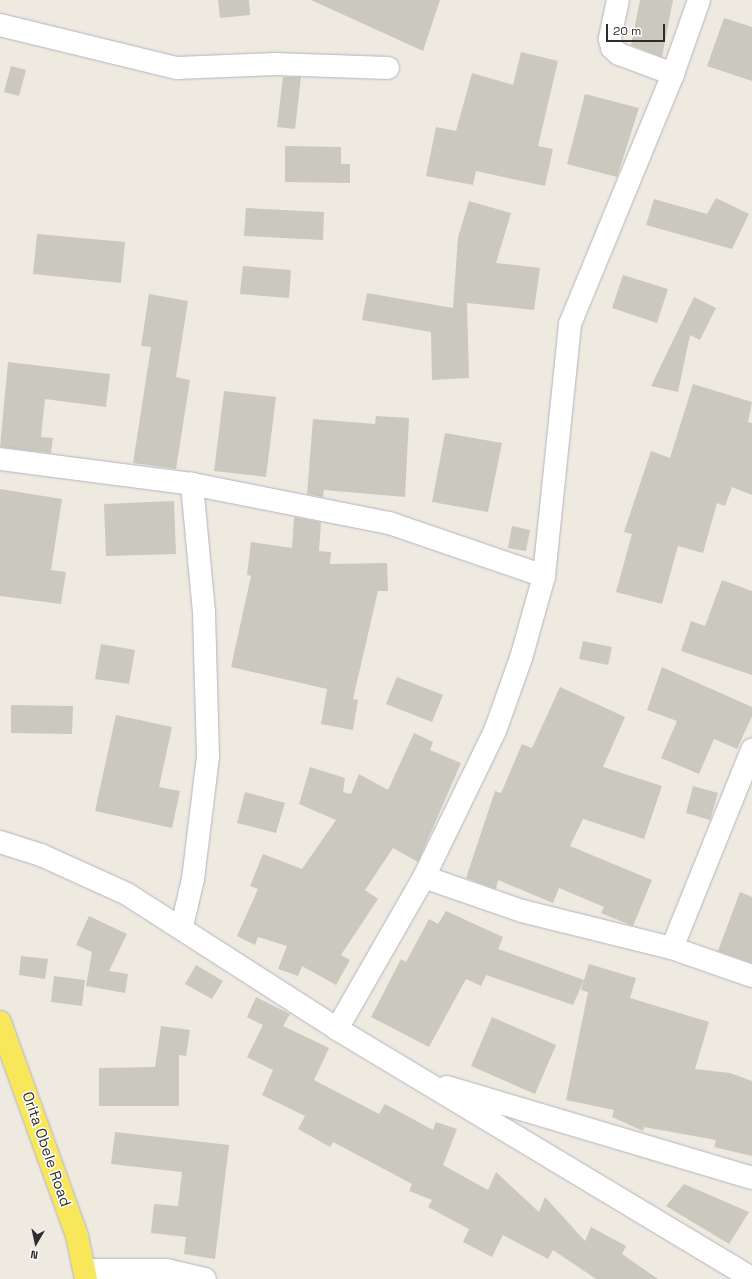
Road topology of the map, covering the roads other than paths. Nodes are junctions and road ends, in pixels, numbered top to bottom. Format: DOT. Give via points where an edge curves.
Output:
graph roads {
  1 [pos="618,0"];
  2 [pos="699,0"];
  3 [pos="0,25"];
  4 [pos="388,68"];
  5 [pos="673,74"];
  6 [pos="0,459"];
  7 [pos="192,484"];
  8 [pos="544,576"];
  9 [pos="752,750"];
  10 [pos="0,842"];
  11 [pos="424,877"];
  12 [pos="182,926"];
  13 [pos="672,948"];
  14 [pos="752,976"];
  15 [pos="0,1022"];
  16 [pos="337,1029"];
  17 [pos="421,1080"];
  18 [pos="752,1178"];
  19 [pos="85,1275"];
  20 [pos="752,1278"];
  21 [pos="204,1279"];
  1 -- 5 [label="street" via="610,39 612,48 619,54"];
  2 -- 5 [label="street"];
  3 -- 4 [label="street" via="177,68 275,64"];
  5 -- 8 [label="street" via="570,324"];
  6 -- 7 [label="street"];
  7 -- 8 [label="street" via="389,523"];
  7 -- 12 [label="street" via="204,612 208,756 193,879"];
  8 -- 11 [label="street" via="495,731"];
  9 -- 13 [label="street"];
  10 -- 12 [label="street" via="97,878"];
  11 -- 13 [label="street" via="522,911"];
  11 -- 16 [label="street"];
  12 -- 16 [label="street"];
  13 -- 14 [label="street"];
  15 -- 19 [label="main road, Orita Obele Road" via="57,1175"];
  16 -- 17 [label="street"];
  17 -- 18 [label="street" via="534,1110"];
  17 -- 20 [label="street"];
  19 -- 21 [label="street" via="166,1270"];
}
